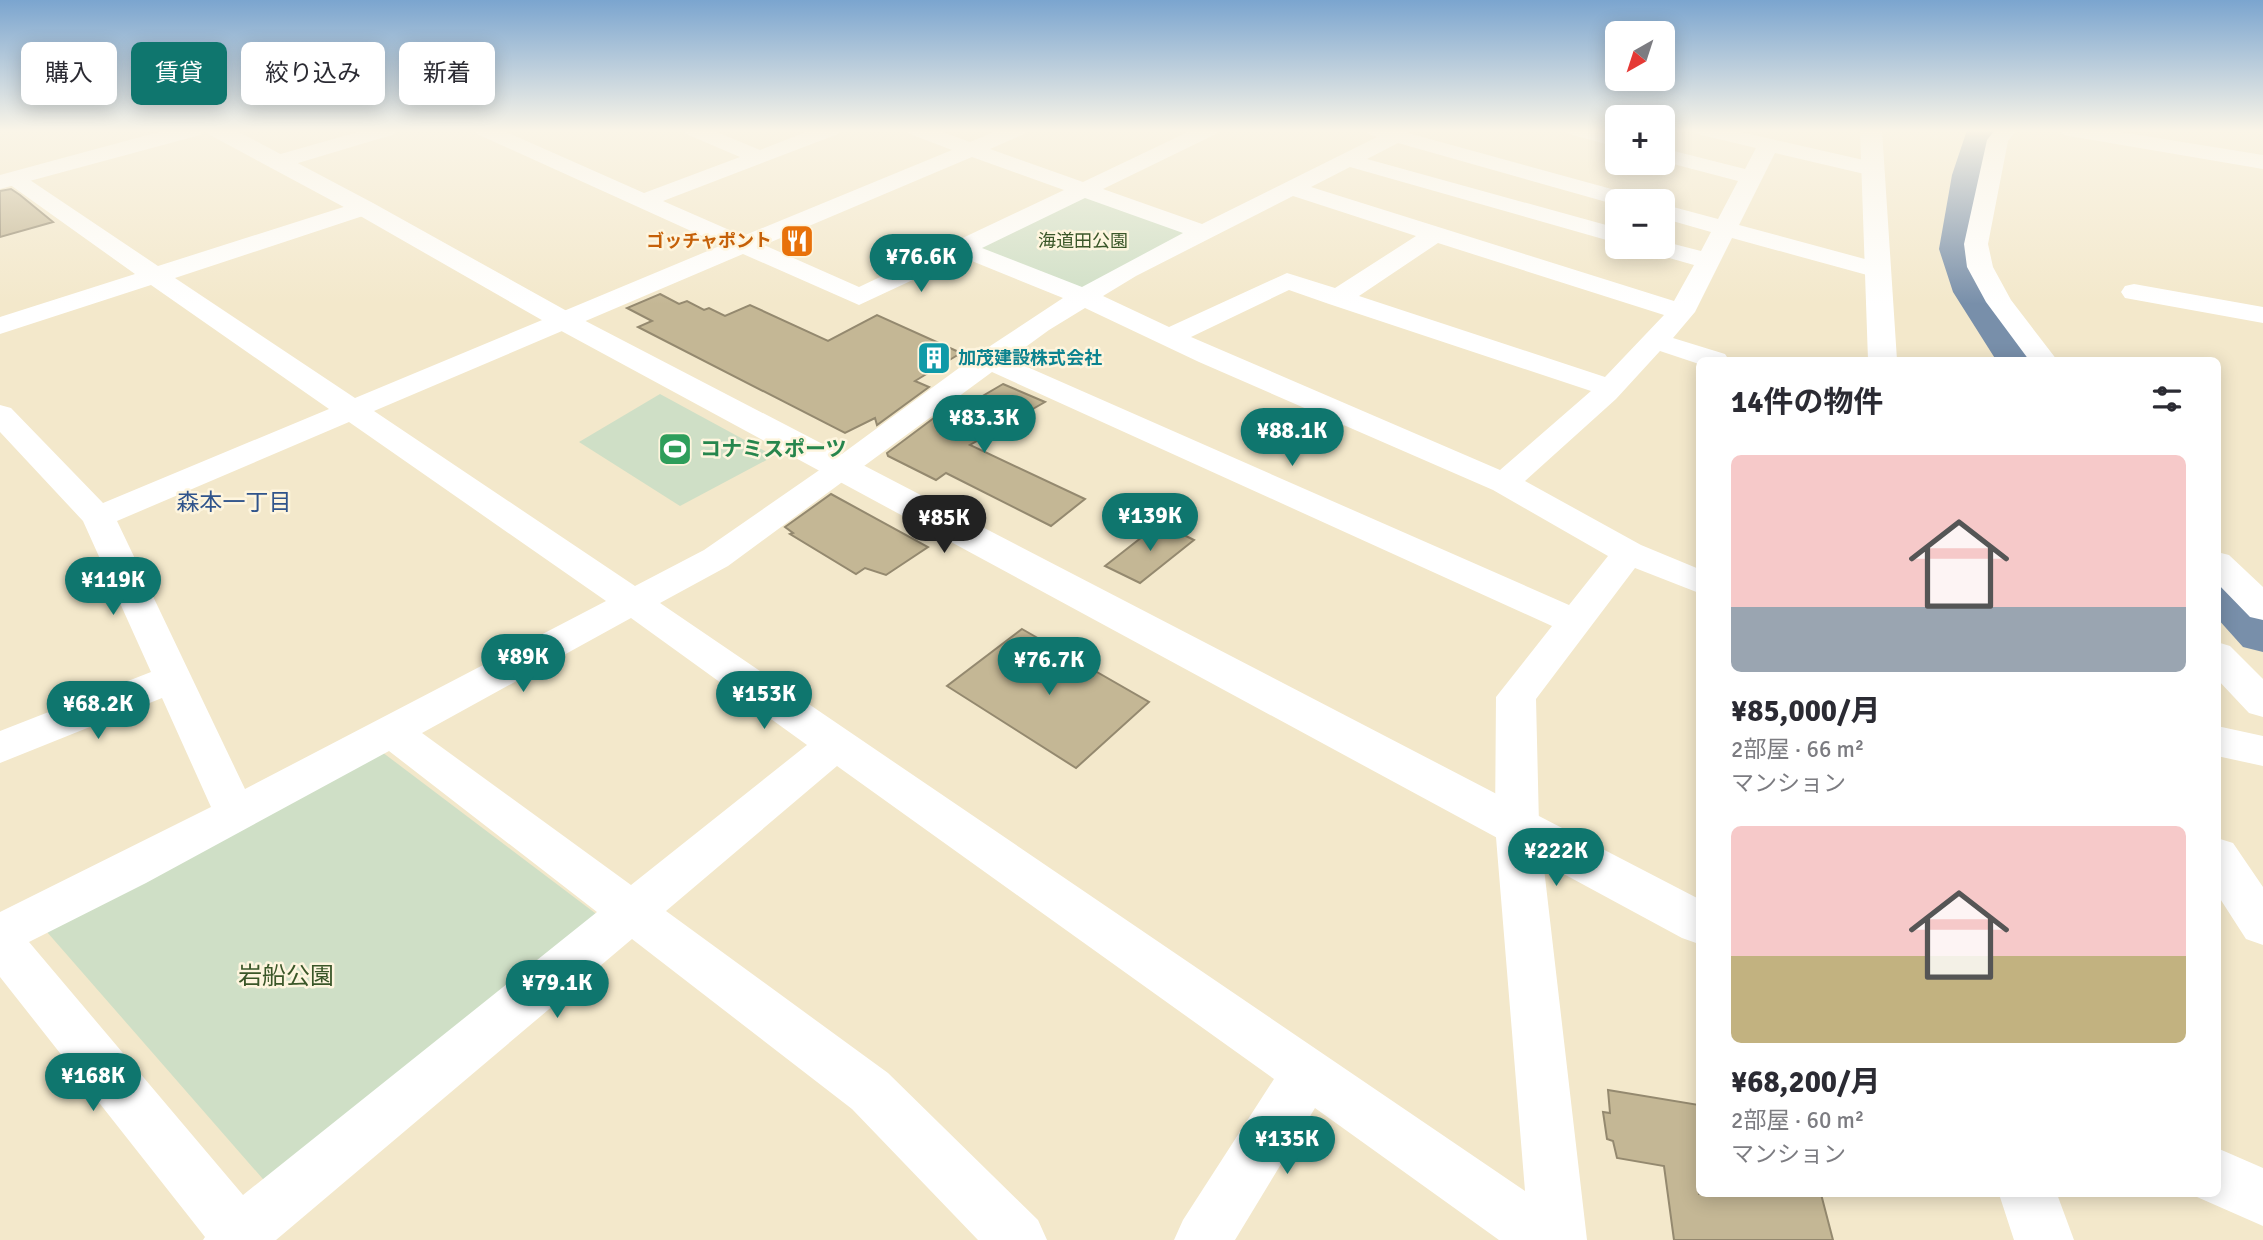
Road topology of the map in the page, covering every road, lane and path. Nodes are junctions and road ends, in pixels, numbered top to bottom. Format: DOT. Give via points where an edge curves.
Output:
graph roads {
  1 [pos="18,188"];
  2 [pos="326,188"];
  3 [pos="618,188"];
  4 [pos="678,188"];
  5 [pos="879,188"];
  6 [pos="1082,188"];
  7 [pos="1292,188"];
  8 [pos="1447,188"];
  9 [pos="1584,188"];
  10 [pos="1743,188"];
  11 [pos="1874,188"];
  12 [pos="1988,188"];
  13 [pos="1085,189"];
  14 [pos="1605,194"];
  15 [pos="646,200"];
  16 [pos="364,208"];
  17 [pos="1675,215"];
  18 [pos="1723,228"];
  19 [pos="1204,233"];
  20 [pos="1605,233"];
  21 [pos="1435,234"];
  22 [pos="744,246"];
  23 [pos="962,249"];
  24 [pos="1675,252"];
  25 [pos="1708,261"];
  26 [pos="1878,270"];
  27 [pos="157,276"];
  28 [pos="2134,292"];
  29 [pos="1083,297"];
  30 [pos="1338,298"];
  31 [pos="1682,312"];
  32 [pos="2263,315"];
  33 [pos="564,321"];
  34 [pos="0,326"];
  35 [pos="1170,337"];
  36 [pos="1656,341"];
  37 [pos="1706,357"];
  38 [pos="1883,357"];
  39 [pos="2041,357"];
  40 [pos="988,360"];
  41 [pos="1611,388"];
  42 [pos="350,410"];
  43 [pos="0,414"];
  44 [pos="15,451"];
  45 [pos="842,469"];
  46 [pos="1504,483"];
  47 [pos="98,517"];
  48 [pos="1629,553"];
  49 [pos="2221,567"];
  50 [pos="1696,581"];
  51 [pos="633,602"];
  52 [pos="2263,607"];
  53 [pos="1575,622"];
  54 [pos="2221,659"];
  55 [pos="173,678"];
  56 [pos="2263,702"];
  57 [pos="391,731"];
  58 [pos="2221,742"];
  59 [pos="836,744"];
  60 [pos="0,748"];
  61 [pos="2263,751"];
  62 [pos="236,814"];
  63 [pos="1517,825"];
  64 [pos="2221,862"];
  65 [pos="634,911"];
  66 [pos="1696,921"];
  67 [pos="2263,925"];
  68 [pos="0,934"];
  69 [pos="0,941"];
  70 [pos="1307,1073"];
  71 [pos="2221,1179"];
  72 [pos="2029,1197"];
  73 [pos="2263,1197"];
  74 [pos="238,1238"];
  75 [pos="1018,1240"];
  76 [pos="1203,1240"];
  77 [pos="1547,1240"];
  78 [pos="1558,1240"];
  79 [pos="2044,1240"];
  1 -- 27 [label="street"];
  2 -- 16 [label="street"];
  3 -- 15 [label="street"];
  4 -- 15 [label="street"];
  5 -- 22 [label="street"];
  6 -- 13 [label="street"];
  7 -- 19 [label="street"];
  7 -- 21 [label="street"];
  8 -- 20 [label="street"];
  9 -- 14 [label="street"];
  10 -- 18 [label="street"];
  11 -- 26 [label="street"];
  12 -- 39 [label="street" via="1976,244 1980,267 1999,302"];
  13 -- 19 [label="street"];
  13 -- 23 [label="street"];
  15 -- 22 [label="street"];
  16 -- 27 [label="street"];
  16 -- 33 [label="street"];
  17 -- 18 [label="street"];
  18 -- 25 [label="street"];
  18 -- 26 [label="street"];
  19 -- 29 [label="street"];
  21 -- 30 [label="street"];
  21 -- 31 [label="street"];
  22 -- 23 [label="street" via="859,297"];
  22 -- 33 [label="street"];
  23 -- 29 [label="street"];
  24 -- 25 [label="street"];
  25 -- 31 [label="street"];
  26 -- 38 [label="street"];
  27 -- 34 [label="street"];
  27 -- 42 [label="street"];
  28 -- 32 [label="street"];
  29 -- 35 [label="street"];
  29 -- 40 [label="street"];
  30 -- 35 [label="street" via="1287,281"];
  30 -- 41 [label="street"];
  31 -- 36 [label="street"];
  33 -- 42 [label="street"];
  33 -- 45 [label="street"];
  35 -- 46 [label="street"];
  36 -- 37 [label="street"];
  36 -- 41 [label="street"];
  40 -- 45 [label="street"];
  40 -- 53 [label="street"];
  41 -- 46 [label="street"];
  42 -- 47 [label="street"];
  42 -- 51 [label="street"];
  43 -- 44 [label="street"];
  44 -- 47 [label="street"];
  45 -- 51 [label="street" via="716,558"];
  45 -- 63 [label="street"];
  46 -- 48 [label="street"];
  47 -- 55 [label="street"];
  48 -- 50 [label="street"];
  48 -- 53 [label="street"];
  49 -- 52 [label="street"];
  51 -- 57 [label="street"];
  51 -- 59 [label="street"];
  53 -- 63 [label="street" via="1516,697"];
  54 -- 56 [label="street"];
  55 -- 60 [label="street"];
  55 -- 62 [label="street"];
  57 -- 62 [label="street"];
  57 -- 65 [label="street"];
  58 -- 61 [label="street"];
  59 -- 65 [label="street"];
  59 -- 70 [label="street"];
  62 -- 68 [label="street"];
  63 -- 66 [label="street"];
  63 -- 78 [label="street"];
  64 -- 67 [label="street"];
  65 -- 74 [label="street"];
  65 -- 75 [label="street" via="870,1091"];
  69 -- 74 [label="street"];
  70 -- 76 [label="street"];
  70 -- 77 [label="street"];
  71 -- 73 [label="street"];
  72 -- 79 [label="street"];
}
